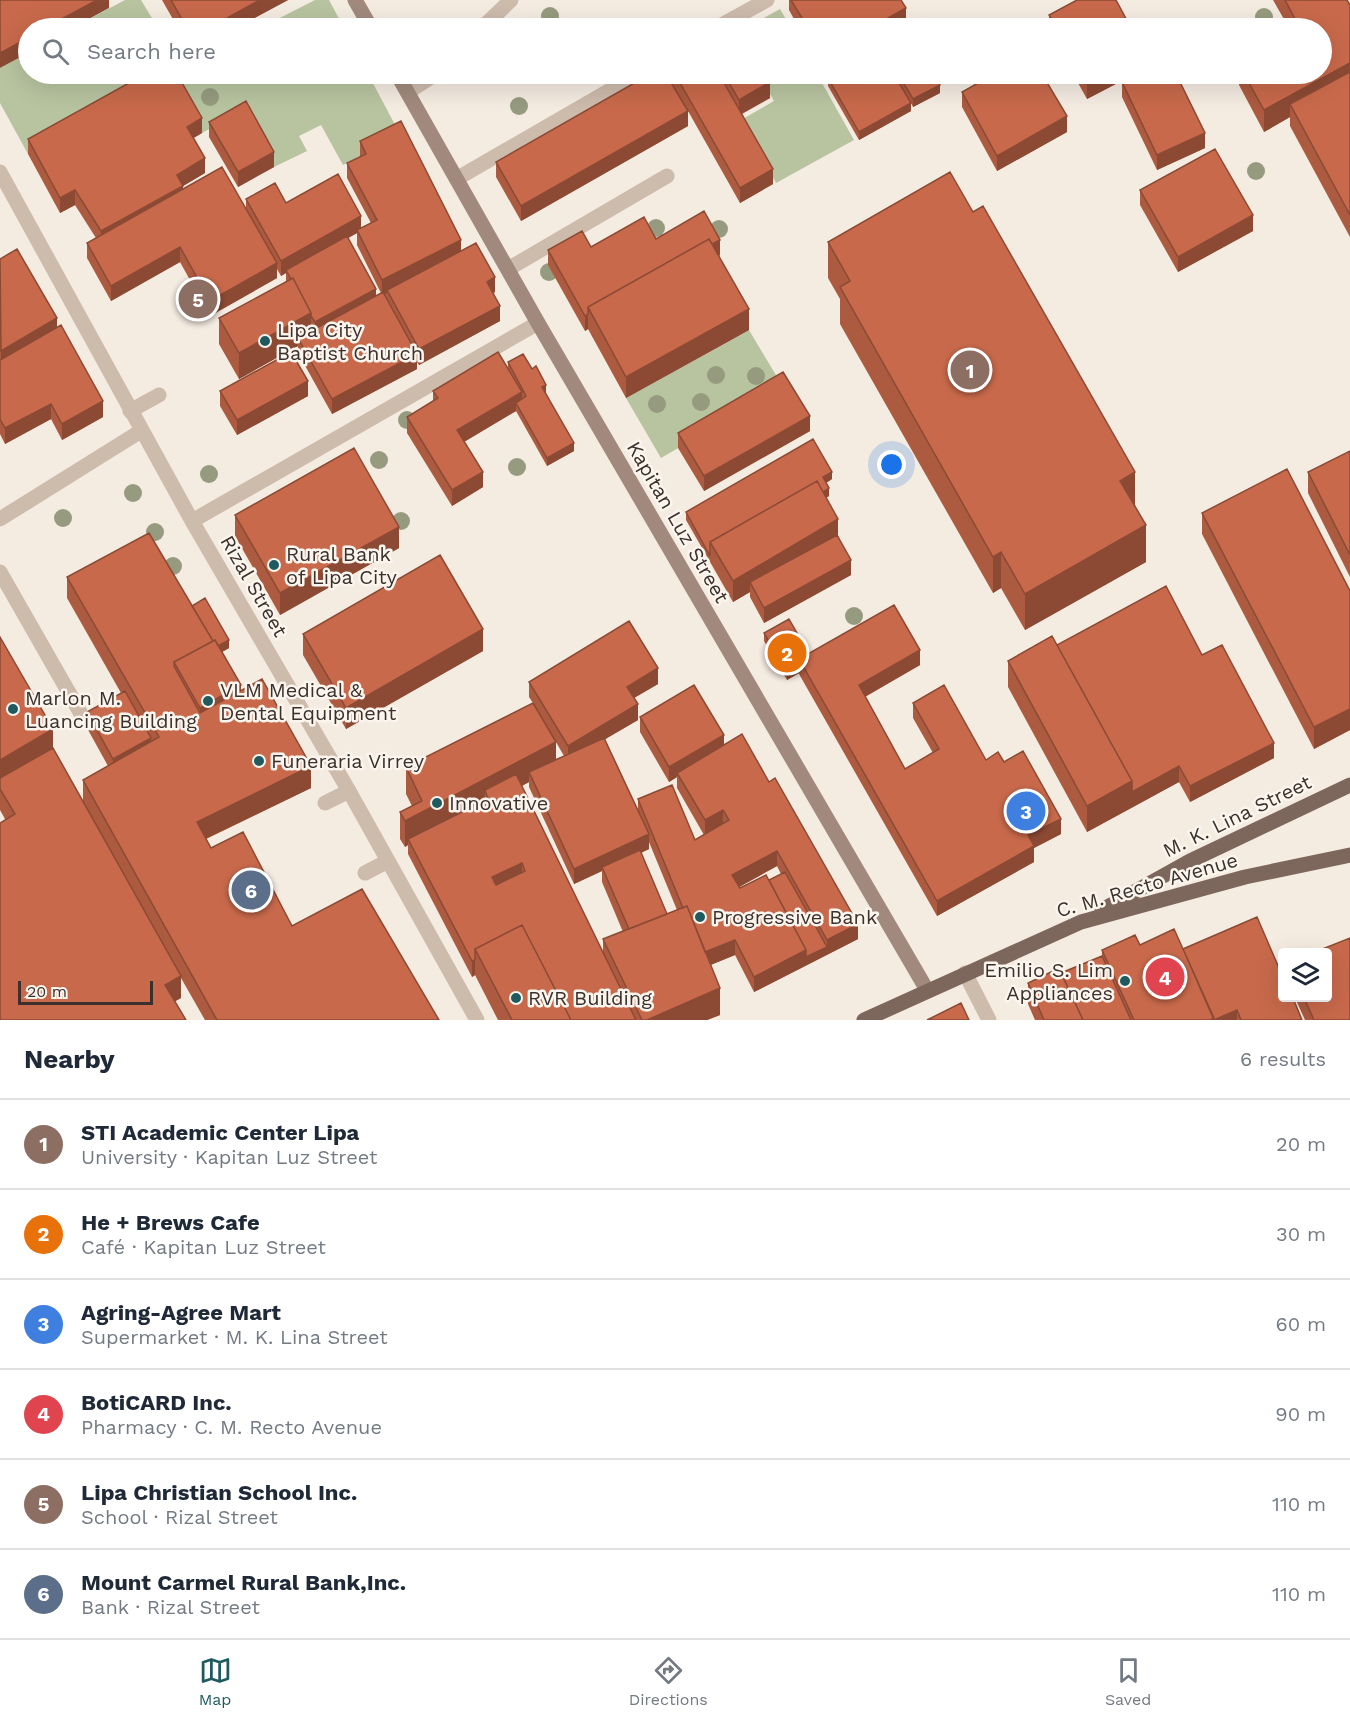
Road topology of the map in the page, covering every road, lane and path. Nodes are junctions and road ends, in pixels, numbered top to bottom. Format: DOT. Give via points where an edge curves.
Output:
graph roads {
  1 [pos="355,0"];
  2 [pos="511,0"];
  3 [pos="767,0"];
  4 [pos="365,18"];
  5 [pos="492,18"];
  6 [pos="734,18"];
  7 [pos="403,84"];
  8 [pos="420,84"];
  9 [pos="621,84"];
  10 [pos="408,92"];
  11 [pos="0,172"];
  12 [pos="667,176"];
  13 [pos="458,178"];
  14 [pos="508,269"];
  15 [pos="538,323"];
  16 [pos="159,395"];
  17 [pos="130,411"];
  18 [pos="141,431"];
  19 [pos="0,519"];
  20 [pos="192,521"];
  21 [pos="0,572"];
  22 [pos="80,712"];
  23 [pos="1350,785"];
  24 [pos="349,791"];
  25 [pos="325,803"];
  26 [pos="1350,855"];
  27 [pos="388,861"];
  28 [pos="365,873"];
  29 [pos="1081,921"];
  30 [pos="965,973"];
  31 [pos="927,990"];
  32 [pos="477,1020"];
  33 [pos="864,1020"];
  34 [pos="989,1020"];
  1 -- 4 [label="street"];
  2 -- 5 [label="street"];
  3 -- 6 [label="street"];
  7 -- 10 [label="street, Kapitan Luz Street"];
  8 -- 10 [label="street"];
  9 -- 13 [label="street"];
  10 -- 13 [label="street, Kapitan Luz Street"];
  11 -- 17 [label="street, Rizal Street"];
  12 -- 14 [label="street"];
  13 -- 14 [label="street, Kapitan Luz Street"];
  14 -- 15 [label="street, Kapitan Luz Street"];
  15 -- 20 [label="street"];
  15 -- 31 [label="street, Kapitan Luz Street"];
  16 -- 17 [label="street"];
  17 -- 18 [label="street, Rizal Street"];
  18 -- 19 [label="street"];
  18 -- 20 [label="street, Rizal Street"];
  20 -- 24 [label="street, Rizal Street"];
  21 -- 22 [label="street"];
  23 -- 29 [label="main road, M. K. Lina Street" via="1180,866"];
  24 -- 25 [label="street"];
  24 -- 27 [label="street, Rizal Street"];
  26 -- 29 [label="main road, C. M. Recto Avenue"];
  27 -- 28 [label="street"];
  27 -- 32 [label="street, Rizal Street"];
  29 -- 30 [label="main road, C. M. Recto Avenue"];
  30 -- 31 [label="main road, C. M. Recto Avenue"];
  30 -- 34 [label="street"];
  31 -- 33 [label="main road, C. M. Recto Avenue"];
}
